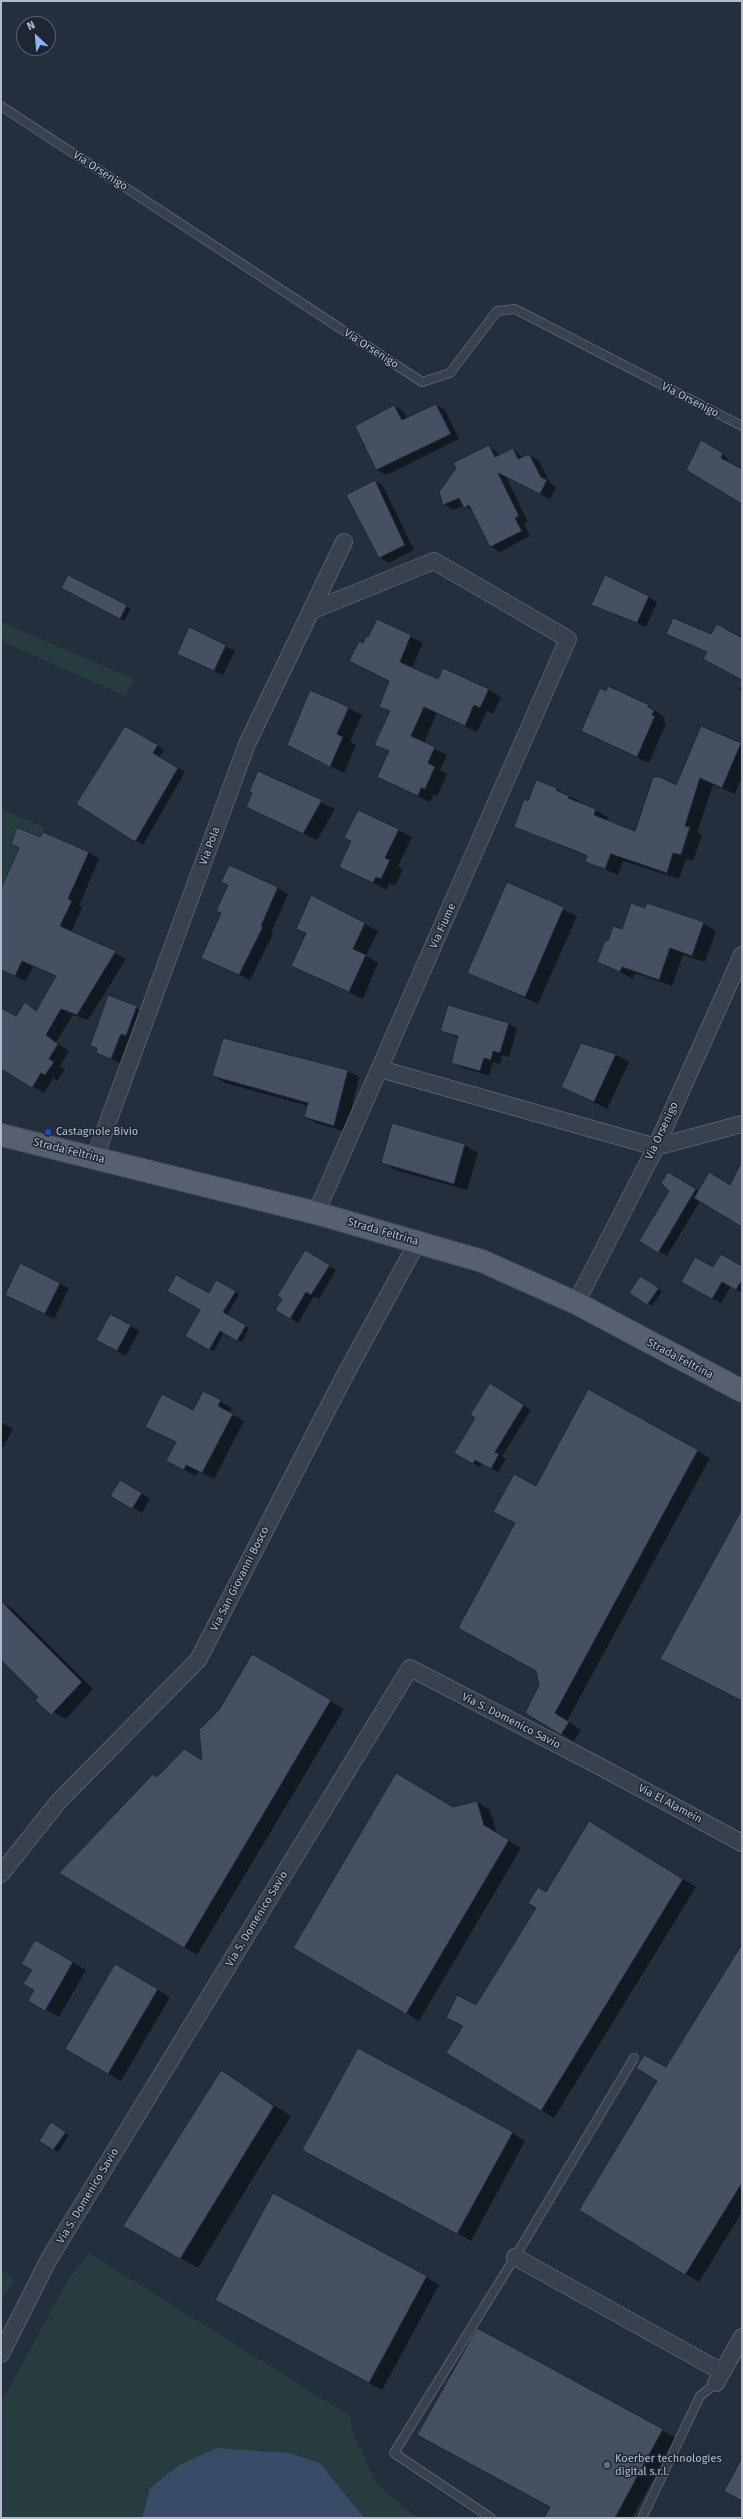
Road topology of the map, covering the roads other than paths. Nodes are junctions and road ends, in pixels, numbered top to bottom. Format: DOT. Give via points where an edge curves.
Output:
graph roads {
  1 [pos="1,106"];
  2 [pos="742,426"];
  3 [pos="344,542"];
  4 [pos="311,611"];
  5 [pos="742,955"];
  6 [pos="380,1069"];
  7 [pos="742,1124"];
  8 [pos="1,1135"];
  9 [pos="656,1147"];
  10 [pos="95,1157"];
  11 [pos="316,1213"];
  12 [pos="418,1242"];
  13 [pos="576,1303"];
  14 [pos="742,1391"];
  15 [pos="597,1765"];
  16 [pos="742,1843"];
  17 [pos="1,1874"];
  18 [pos="634,2058"];
  19 [pos="515,2258"];
  20 [pos="742,2337"];
  21 [pos="1,2354"];
  22 [pos="719,2378"];
  23 [pos="491,2518"];
  24 [pos="642,2518"];
  1 -- 2 [label="lane, Via Orsenigo" via="422,382 450,373 496,311 516,309"];
  3 -- 4 [label="street, Via Pola"];
  4 -- 6 [label="street, Via Fiume" via="434,561 568,639"];
  4 -- 10 [label="street, Via Pola" via="248,744"];
  5 -- 9 [label="street, Via Orsenigo"];
  6 -- 9 [label="street"];
  6 -- 11 [label="street, Via Fiume"];
  7 -- 9 [label="street"];
  8 -- 10 [label="main road, Strada Feltrina"];
  9 -- 13 [label="street, Via Orsenigo"];
  10 -- 11 [label="main road, Strada Feltrina"];
  11 -- 12 [label="main road, Strada Feltrina"];
  12 -- 13 [label="main road, Strada Feltrina" via="482,1261"];
  12 -- 17 [label="street, Via San Giovanni Bosco" via="344,1377 198,1660 59,1801"];
  13 -- 14 [label="main road, Strada Feltrina"];
  15 -- 16 [label="street, Via El Alamein"];
  15 -- 21 [label="street, Via S. Domenico Savio" via="410,1668 50,2259"];
  18 -- 19 [label="lane"];
  19 -- 22 [label="street"];
  19 -- 23 [label="lane" via="394,2452"];
  20 -- 22 [label="street"];
  22 -- 24 [label="lane" via="700,2396"];
}
